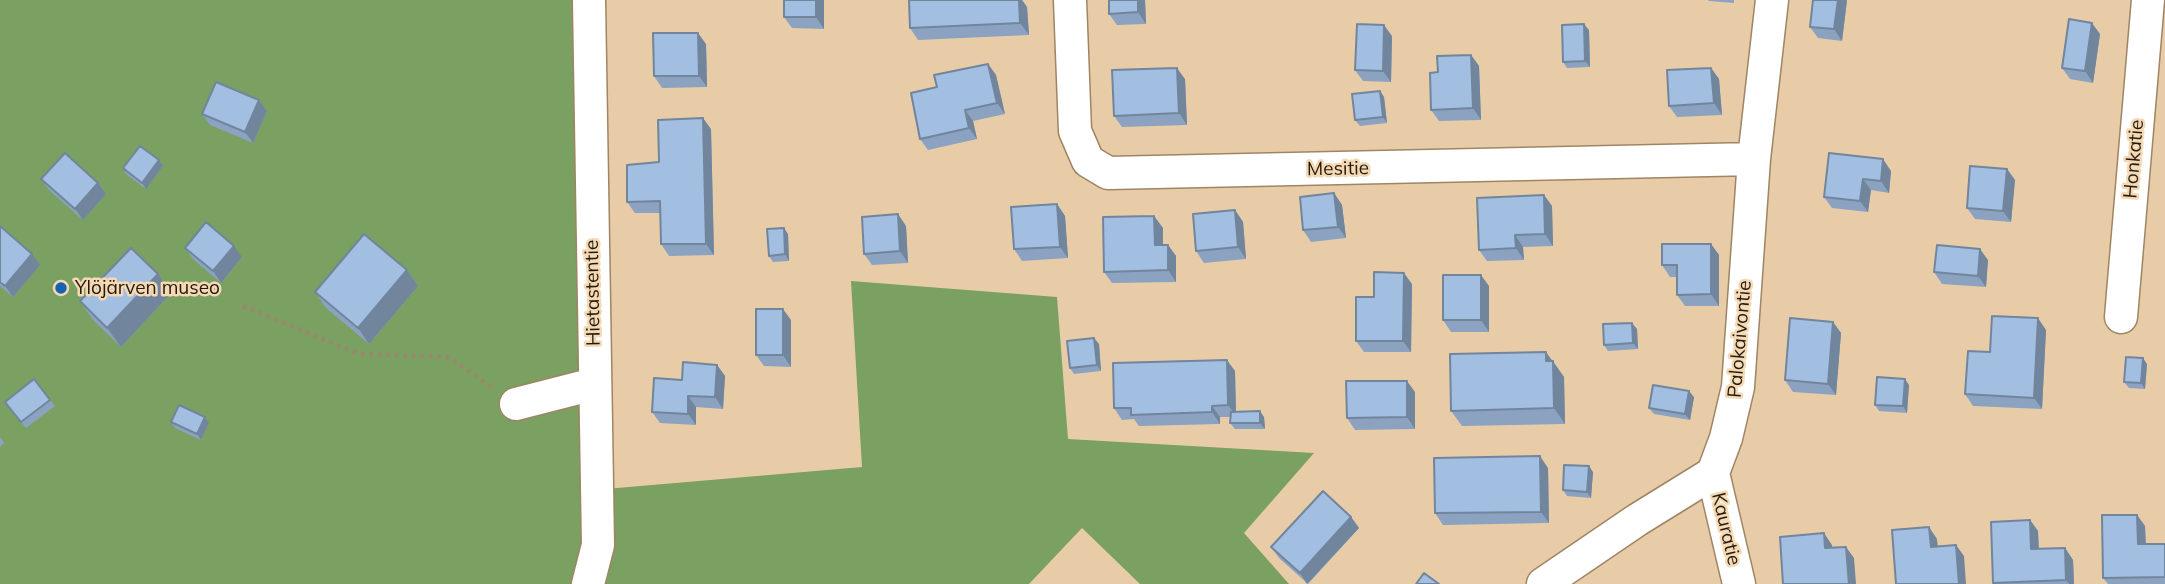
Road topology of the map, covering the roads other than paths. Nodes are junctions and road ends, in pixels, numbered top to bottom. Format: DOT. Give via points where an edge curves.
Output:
graph roads {
  1 [pos="589,0"];
  2 [pos="1070,0"];
  3 [pos="1772,0"];
  4 [pos="2148,0"];
  5 [pos="1754,159"];
  6 [pos="2121,317"];
  7 [pos="594,384"];
  8 [pos="516,404"];
  9 [pos="1713,473"];
  10 [pos="588,584"];
  11 [pos="1543,584"];
  12 [pos="1739,584"];
  1 -- 7 [label="street, Hietastentie"];
  2 -- 5 [label="street, Mesitie" via="1075,131 1088,161 1108,173"];
  3 -- 5 [label="street, Palokaivontie"];
  4 -- 6 [label="street, Honkatie"];
  5 -- 9 [label="street, Palokaivontie" via="1738,387"];
  7 -- 8 [label="street"];
  7 -- 10 [label="street, Hietastentie" via="598,545"];
  9 -- 11 [label="street"];
  9 -- 12 [label="street, Kauratie"];
}
